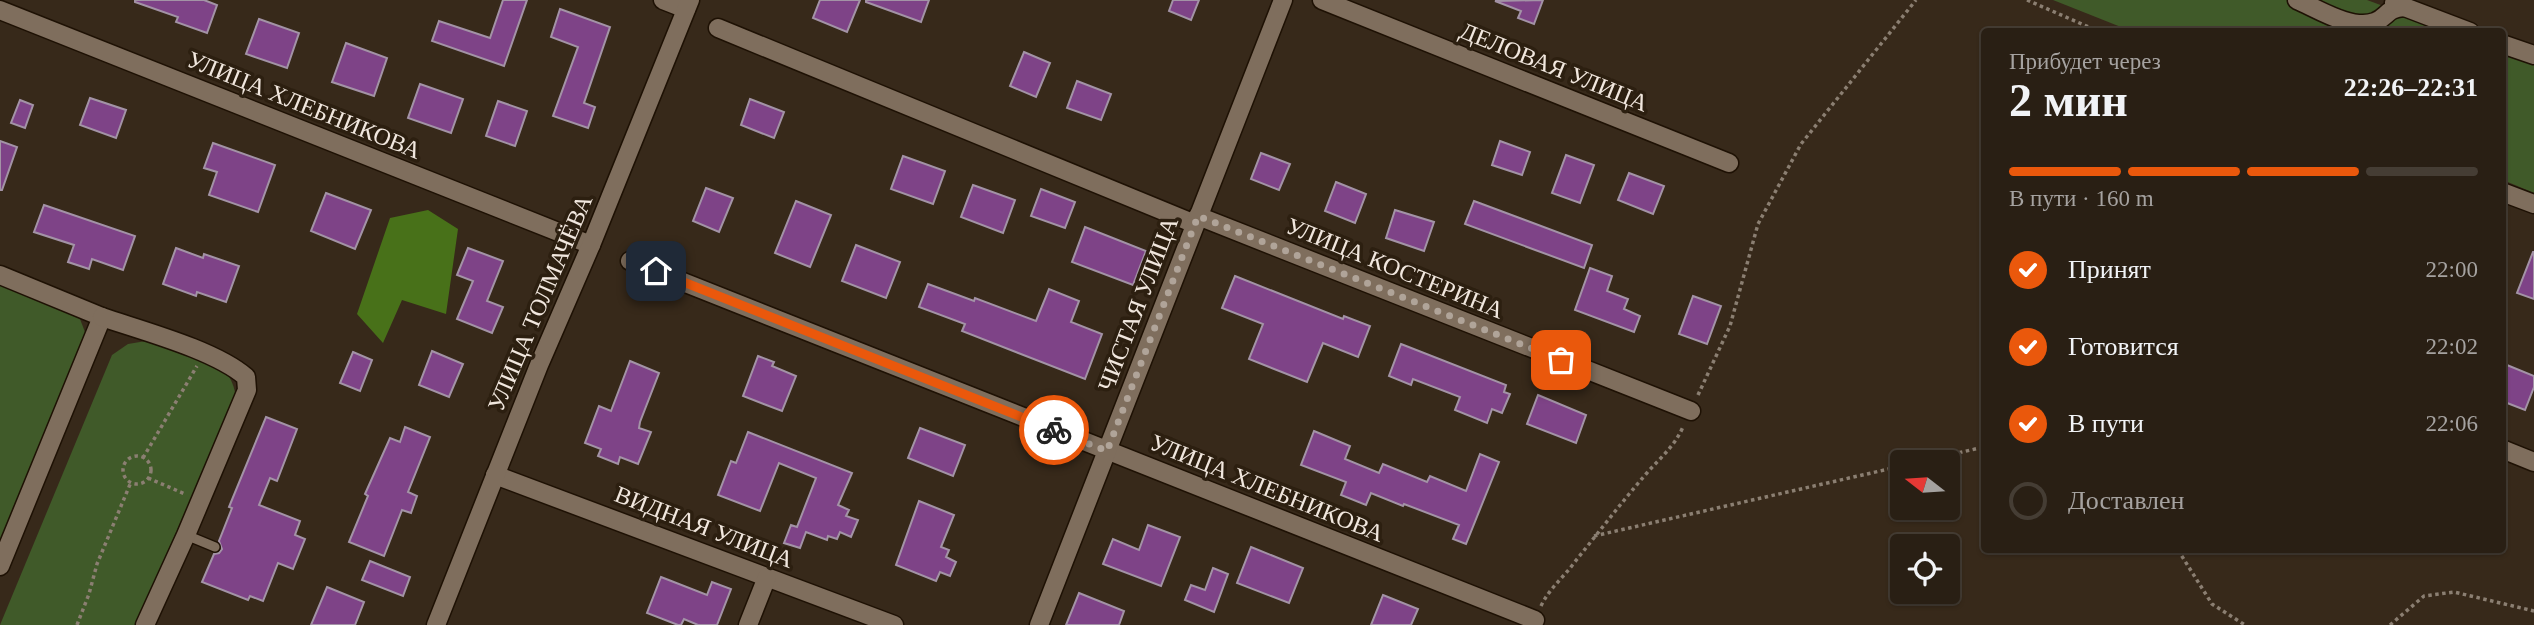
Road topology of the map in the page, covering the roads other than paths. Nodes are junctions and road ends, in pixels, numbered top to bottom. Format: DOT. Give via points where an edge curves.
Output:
graph roads {
  1 [pos="663,0"];
  2 [pos="1283,0"];
  3 [pos="1322,0"];
  4 [pos="2297,0"];
  5 [pos="2396,3"];
  6 [pos="688,4"];
  7 [pos="0,10"];
  8 [pos="718,28"];
  9 [pos="2460,28"];
  10 [pos="2506,45"];
  11 [pos="2534,55"];
  12 [pos="1729,163"];
  13 [pos="2506,196"];
  14 [pos="2534,204"];
  15 [pos="1197,220"];
  16 [pos="591,245"];
  17 [pos="631,261"];
  18 [pos="0,275"];
  19 [pos="102,317"];
  20 [pos="1691,411"];
  21 [pos="1107,451"];
  22 [pos="2506,451"];
  23 [pos="2534,462"];
  24 [pos="495,475"];
  25 [pos="186,536"];
  26 [pos="215,547"];
  27 [pos="0,566"];
  28 [pos="767,577"];
  29 [pos="1535,620"];
  30 [pos="145,625"];
  31 [pos="436,625"];
  32 [pos="748,625"];
  33 [pos="894,625"];
  34 [pos="1039,625"];
  1 -- 6 [label="street"];
  2 -- 15 [label="street, ЧИСТАЯ УЛИЦА"];
  3 -- 12 [label="street, ДЕЛОВАЯ УЛИЦА"];
  4 -- 5 [label="street" via="2349,23 2375,22"];
  5 -- 9 [label="street"];
  6 -- 16 [label="street, УЛИЦА ТОЛМАЧЁВА"];
  7 -- 16 [label="street, УЛИЦА ХЛЕБНИКОВА"];
  8 -- 15 [label="street, УЛИЦА КОСТЕРИНА"];
  10 -- 11 [label="street"];
  13 -- 14 [label="street"];
  15 -- 20 [label="street, УЛИЦА КОСТЕРИНА"];
  15 -- 21 [label="street, ЧИСТАЯ УЛИЦА"];
  16 -- 24 [label="street, УЛИЦА ТОЛМАЧЁВА"];
  17 -- 21 [label="street, УЛИЦА ХЛЕБНИКОВА"];
  18 -- 19 [label="street"];
  19 -- 25 [label="street" via="204,354 246,377 247,390"];
  19 -- 27 [label="street"];
  21 -- 29 [label="street, УЛИЦА ХЛЕБНИКОВА"];
  21 -- 34 [label="street, ЧИСТАЯ УЛИЦА"];
  22 -- 23 [label="street"];
  24 -- 28 [label="street, ВИДНАЯ УЛИЦА"];
  24 -- 31 [label="street, УЛИЦА ТОЛМАЧЁВА"];
  25 -- 26 [label="lane"];
  25 -- 30 [label="street"];
  28 -- 32 [label="street"];
  28 -- 33 [label="street, ВИДНАЯ УЛИЦА"];
}
